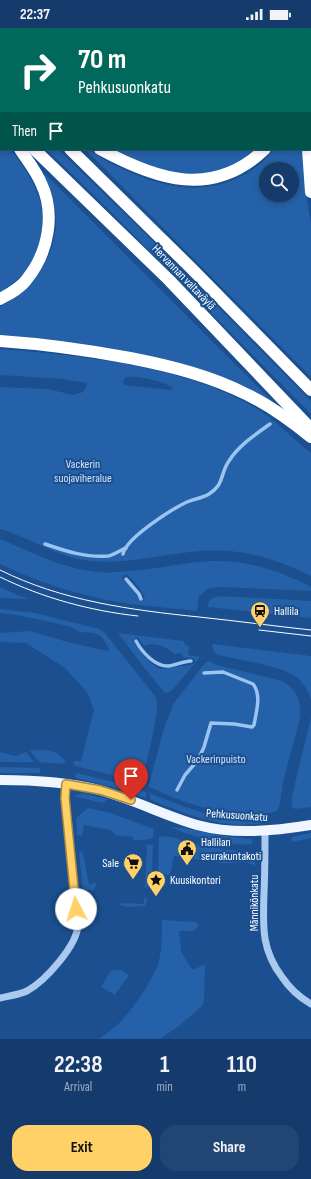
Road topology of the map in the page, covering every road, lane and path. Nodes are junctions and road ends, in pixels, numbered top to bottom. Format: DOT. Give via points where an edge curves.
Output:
graph roads {
  1 [pos="21,150"];
  2 [pos="35,150"];
  3 [pos="71,150"];
  4 [pos="102,150"];
  5 [pos="264,150"];
  6 [pos="308,150"];
  7 [pos="311,192"];
  8 [pos="0,299"];
  9 [pos="0,341"];
  10 [pos="311,390"];
  11 [pos="311,429"];
  12 [pos="311,438"];
  13 [pos="0,780"];
  14 [pos="66,784"];
  15 [pos="311,825"];
  16 [pos="265,832"];
  17 [pos="0,998"];
  18 [pos="311,1004"];
  1 -- 8 [label="highway" via="42,184 48,204 49,226 37,265 27,280"];
  2 -- 11 [label="highway, Hervannan valtaväylä" via="169,280"];
  3 -- 10 [label="highway, Hervannan valtaväylä"];
  4 -- 5 [label="highway" via="117,159 159,175 202,180 232,173"];
  6 -- 7 [label="highway"];
  9 -- 12 [label="highway" via="77,349 190,371 223,383 262,402 289,419"];
  13 -- 14 [label="main road, Pehkusuonkatu"];
  14 -- 16 [label="main road, Pehkusuonkatu" via="100,790 198,825"];
  14 -- 17 [label="street" via="65,798 77,934 57,963 38,983 18,994"];
  15 -- 16 [label="main road, Pehkusuonkatu"];
  16 -- 18 [label="street, Männikönkatu" via="263,921 270,959 299,997"];
}
